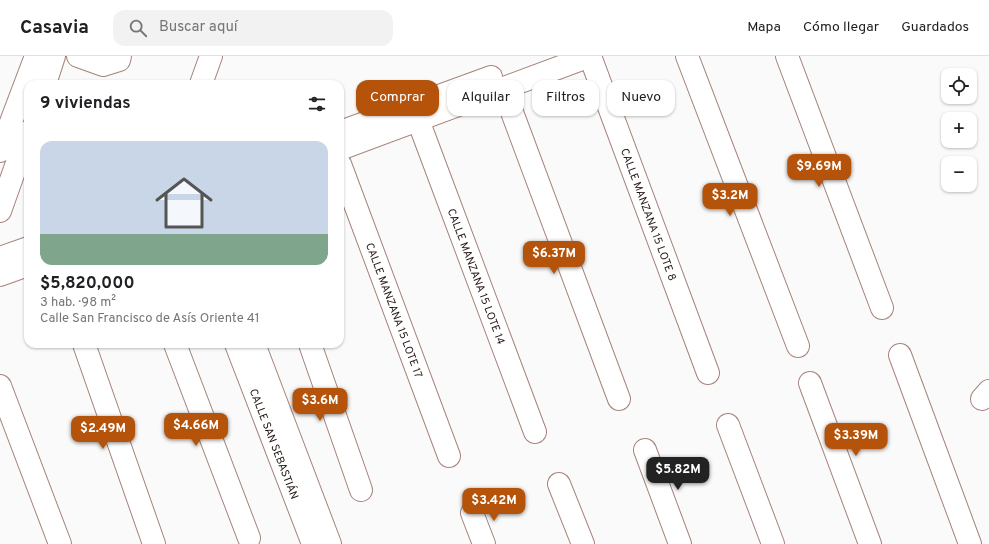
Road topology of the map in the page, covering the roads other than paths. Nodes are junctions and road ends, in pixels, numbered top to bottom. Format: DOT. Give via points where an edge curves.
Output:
graph roads {
  1 [pos="36,56"];
  2 [pos="54,56"];
  3 [pos="78,56"];
  4 [pos="120,56"];
  5 [pos="211,56"];
  6 [pos="546,56"];
  7 [pos="590,56"];
  8 [pos="687,56"];
  9 [pos="787,56"];
  10 [pos="30,80"];
  11 [pos="46,80"];
  12 [pos="202,80"];
  13 [pos="524,80"];
  14 [pos="24,102"];
  15 [pos="447,109"];
  16 [pos="513,116"];
  17 [pos="418,120"];
  18 [pos="344,131"];
  19 [pos="24,143"];
  20 [pos="344,148"];
  21 [pos="0,151"];
  22 [pos="344,175"];
  23 [pos="0,211"];
  24 [pos="24,249"];
  25 [pos="0,258"];
  26 [pos="24,266"];
  27 [pos="0,275"];
  28 [pos="882,308"];
  29 [pos="798,346"];
  30 [pos="85,348"];
  31 [pos="177,348"];
  32 [pos="238,348"];
  33 [pos="256,348"];
  34 [pos="311,348"];
  35 [pos="900,355"];
  36 [pos="708,372"];
  37 [pos="810,383"];
  38 [pos="0,386"];
  39 [pos="619,399"];
  40 [pos="728,425"];
  41 [pos="535,432"];
  42 [pos="645,450"];
  43 [pos="449,456"];
  44 [pos="559,484"];
  45 [pos="362,490"];
  46 [pos="472,513"];
  47 [pos="249,538"];
  48 [pos="60,544"];
  49 [pos="154,544"];
  50 [pos="312,544"];
  51 [pos="330,544"];
  52 [pos="484,544"];
  53 [pos="583,544"];
  54 [pos="680,544"];
  55 [pos="773,544"];
  56 [pos="870,544"];
  57 [pos="970,544"];
  1 -- 10 [label="street"];
  2 -- 11 [label="street"];
  3 -- 4 [label="street" via="103,66 119,60"];
  5 -- 12 [label="street"];
  6 -- 18 [label="street"];
  7 -- 13 [label="street"];
  7 -- 36 [label="street, CALLE MANZANA 15 LOTE 8"];
  8 -- 29 [label="street"];
  9 -- 28 [label="street"];
  14 -- 21 [label="street"];
  15 -- 17 [label="street"];
  16 -- 39 [label="street"];
  17 -- 20 [label="street"];
  17 -- 41 [label="street, CALLE MANZANA 15 LOTE 14"];
  19 -- 23 [label="street"];
  22 -- 43 [label="street, CALLE MANZANA 15 LOTE 17"];
  24 -- 25 [label="street"];
  26 -- 27 [label="street"];
  30 -- 49 [label="street"];
  31 -- 47 [label="street"];
  32 -- 50 [label="street, CALLE SAN SEBASTIÁN"];
  33 -- 51 [label="street, CALLE SAN SEBASTIÁN"];
  34 -- 45 [label="street"];
  35 -- 57 [label="street"];
  37 -- 56 [label="street"];
  38 -- 48 [label="street"];
  40 -- 55 [label="street"];
  42 -- 54 [label="street"];
  44 -- 53 [label="street"];
  46 -- 52 [label="street"];
}
